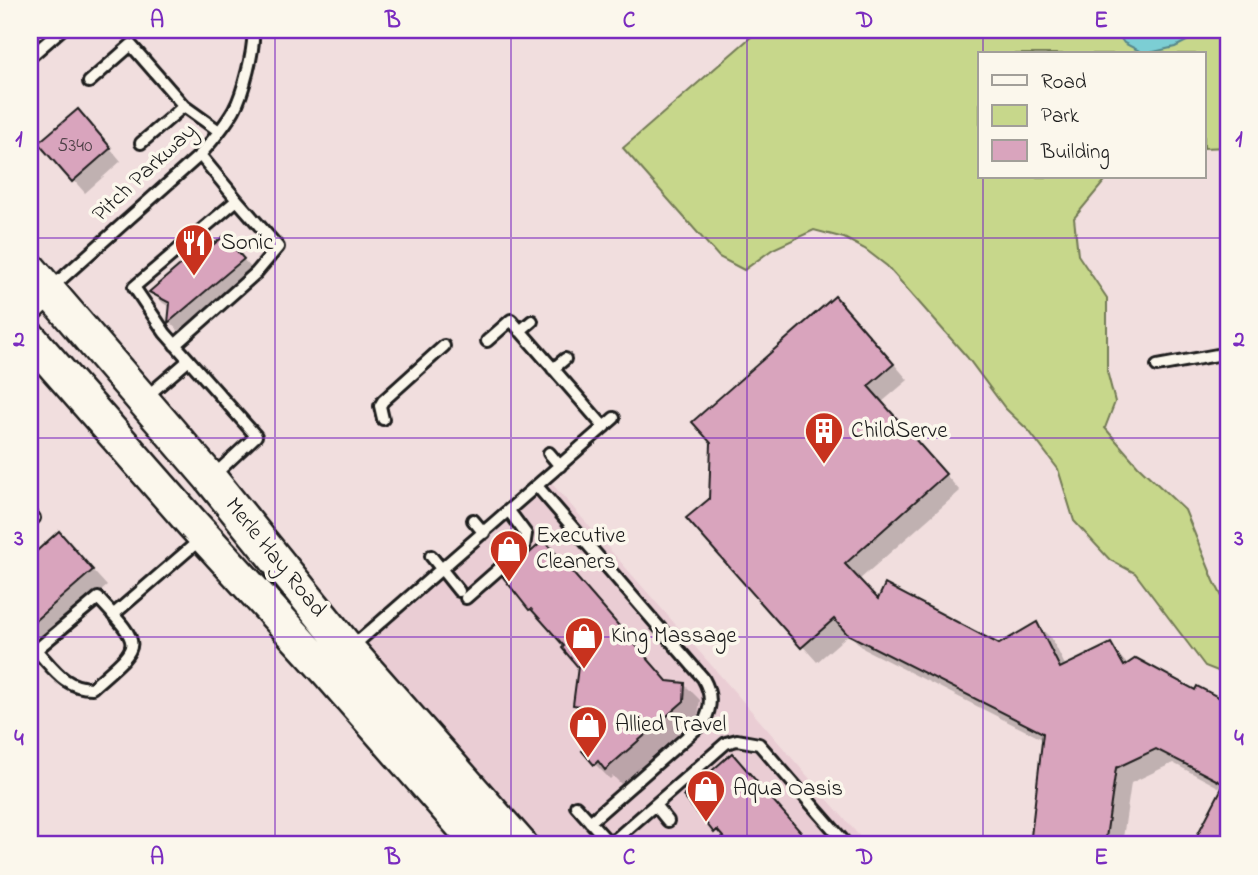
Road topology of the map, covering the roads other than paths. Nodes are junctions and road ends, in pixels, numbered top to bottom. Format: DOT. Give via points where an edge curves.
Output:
graph roads {
  1 [pos="61,30"];
  2 [pos="253,30"];
  3 [pos="30,57"];
  4 [pos="89,82"];
  5 [pos="184,106"];
  6 [pos="219,131"];
  7 [pos="141,143"];
  8 [pos="200,155"];
  9 [pos="237,200"];
  10 [pos="36,289"];
  11 [pos="532,321"];
  12 [pos="520,331"];
  13 [pos="30,338"];
  14 [pos="486,341"];
  15 [pos="175,345"];
  16 [pos="444,346"];
  17 [pos="1228,353"];
  18 [pos="565,359"];
  19 [pos="189,360"];
  20 [pos="1157,366"];
  21 [pos="553,369"];
  22 [pos="143,400"];
  23 [pos="614,418"];
  24 [pos="383,419"];
  25 [pos="604,427"];
  26 [pos="549,453"];
  27 [pos="560,466"];
  28 [pos="210,478"];
  29 [pos="537,486"];
  30 [pos="509,511"];
  31 [pos="473,520"];
  32 [pos="484,533"];
  33 [pos="204,536"];
  34 [pos="431,556"];
  35 [pos="441,570"];
  36 [pos="113,615"];
  37 [pos="33,653"];
  38 [pos="338,660"];
  39 [pos="655,805"];
  40 [pos="576,806"];
  41 [pos="668,821"];
  42 [pos="590,822"];
  43 [pos="479,845"];
  44 [pos="521,845"];
  45 [pos="610,845"];
  46 [pos="847,845"];
  1 -- 3 [label="lane"];
  2 -- 6 [label="lane, Pitch Parkway" via="255,44 235,108"];
  4 -- 5 [label="lane" via="131,45"];
  5 -- 6 [label="lane"];
  5 -- 7 [label="lane"];
  6 -- 8 [label="lane, Pitch Parkway"];
  8 -- 9 [label="lane"];
  8 -- 10 [label="lane, Pitch Parkway" via="93,248"];
  9 -- 15 [label="lane" via="278,247 256,273"];
  9 -- 15 [label="lane" via="134,287"];
  10 -- 22 [label="main road, Merle Hay Road"];
  11 -- 12 [label="lane"];
  12 -- 14 [label="lane" via="511,320"];
  12 -- 21 [label="lane"];
  13 -- 33 [label="main road, Merle Hay Road"];
  15 -- 19 [label="lane"];
  16 -- 24 [label="lane" via="383,401"];
  17 -- 20 [label="lane"];
  18 -- 21 [label="lane"];
  19 -- 22 [label="lane"];
  19 -- 28 [label="lane" via="256,436"];
  21 -- 25 [label="lane"];
  22 -- 28 [label="main road, Merle Hay Road"];
  23 -- 25 [label="lane"];
  25 -- 27 [label="lane"];
  26 -- 27 [label="lane"];
  27 -- 29 [label="lane"];
  28 -- 38 [label="main road, Merle Hay Road"];
  29 -- 30 [label="lane"];
  29 -- 42 [label="lane" via="697,671 711,700 704,722"];
  30 -- 32 [label="lane"];
  30 -- 35 [label="lane" via="526,534 524,547 463,594"];
  31 -- 32 [label="lane"];
  32 -- 35 [label="lane"];
  33 -- 36 [label="lane"];
  33 -- 38 [label="main road, Merle Hay Road"];
  34 -- 35 [label="lane"];
  35 -- 38 [label="lane"];
  36 -- 37 [label="lane" via="97,598"];
  36 -- 37 [label="lane" via="131,634 133,645 127,657 92,688 67,684"];
  38 -- 43 [label="main road, Merle Hay Road"];
  38 -- 44 [label="main road, Merle Hay Road"];
  39 -- 41 [label="lane"];
  39 -- 45 [label="lane"];
  39 -- 46 [label="lane" via="726,743 759,744"];
  40 -- 42 [label="lane"];
  42 -- 45 [label="lane"];
}
